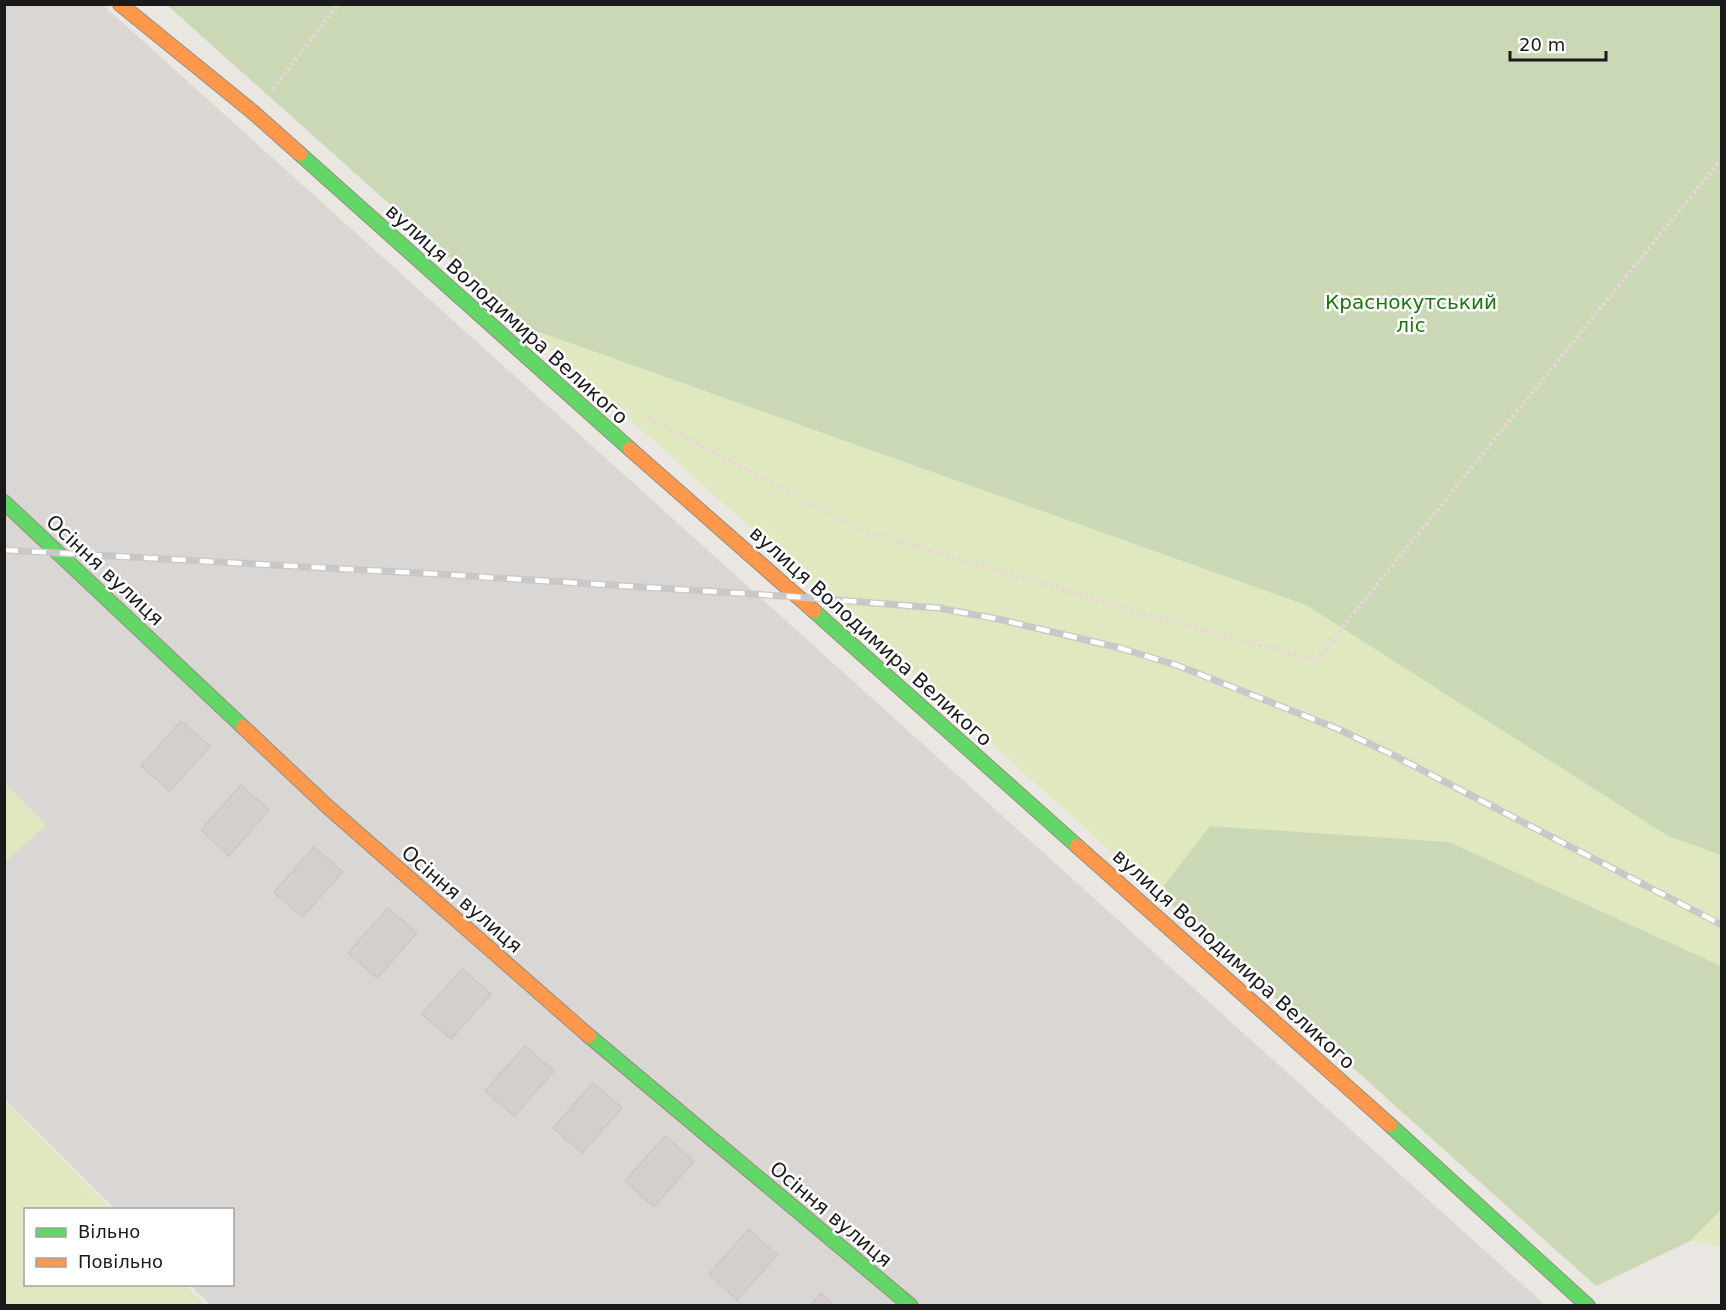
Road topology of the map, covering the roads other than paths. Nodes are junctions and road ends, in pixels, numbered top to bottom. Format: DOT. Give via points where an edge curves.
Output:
graph roads {
  1 [pos="120,4"];
  2 [pos="4,502"];
  3 [pos="911,1305"];
  4 [pos="1588,1305"];
  1 -- 4 [label="street, вулиця Володимира Великого" via="254,113"];
  2 -- 3 [label="street, Осіння вулиця" via="329,808 599,1045"];
}
